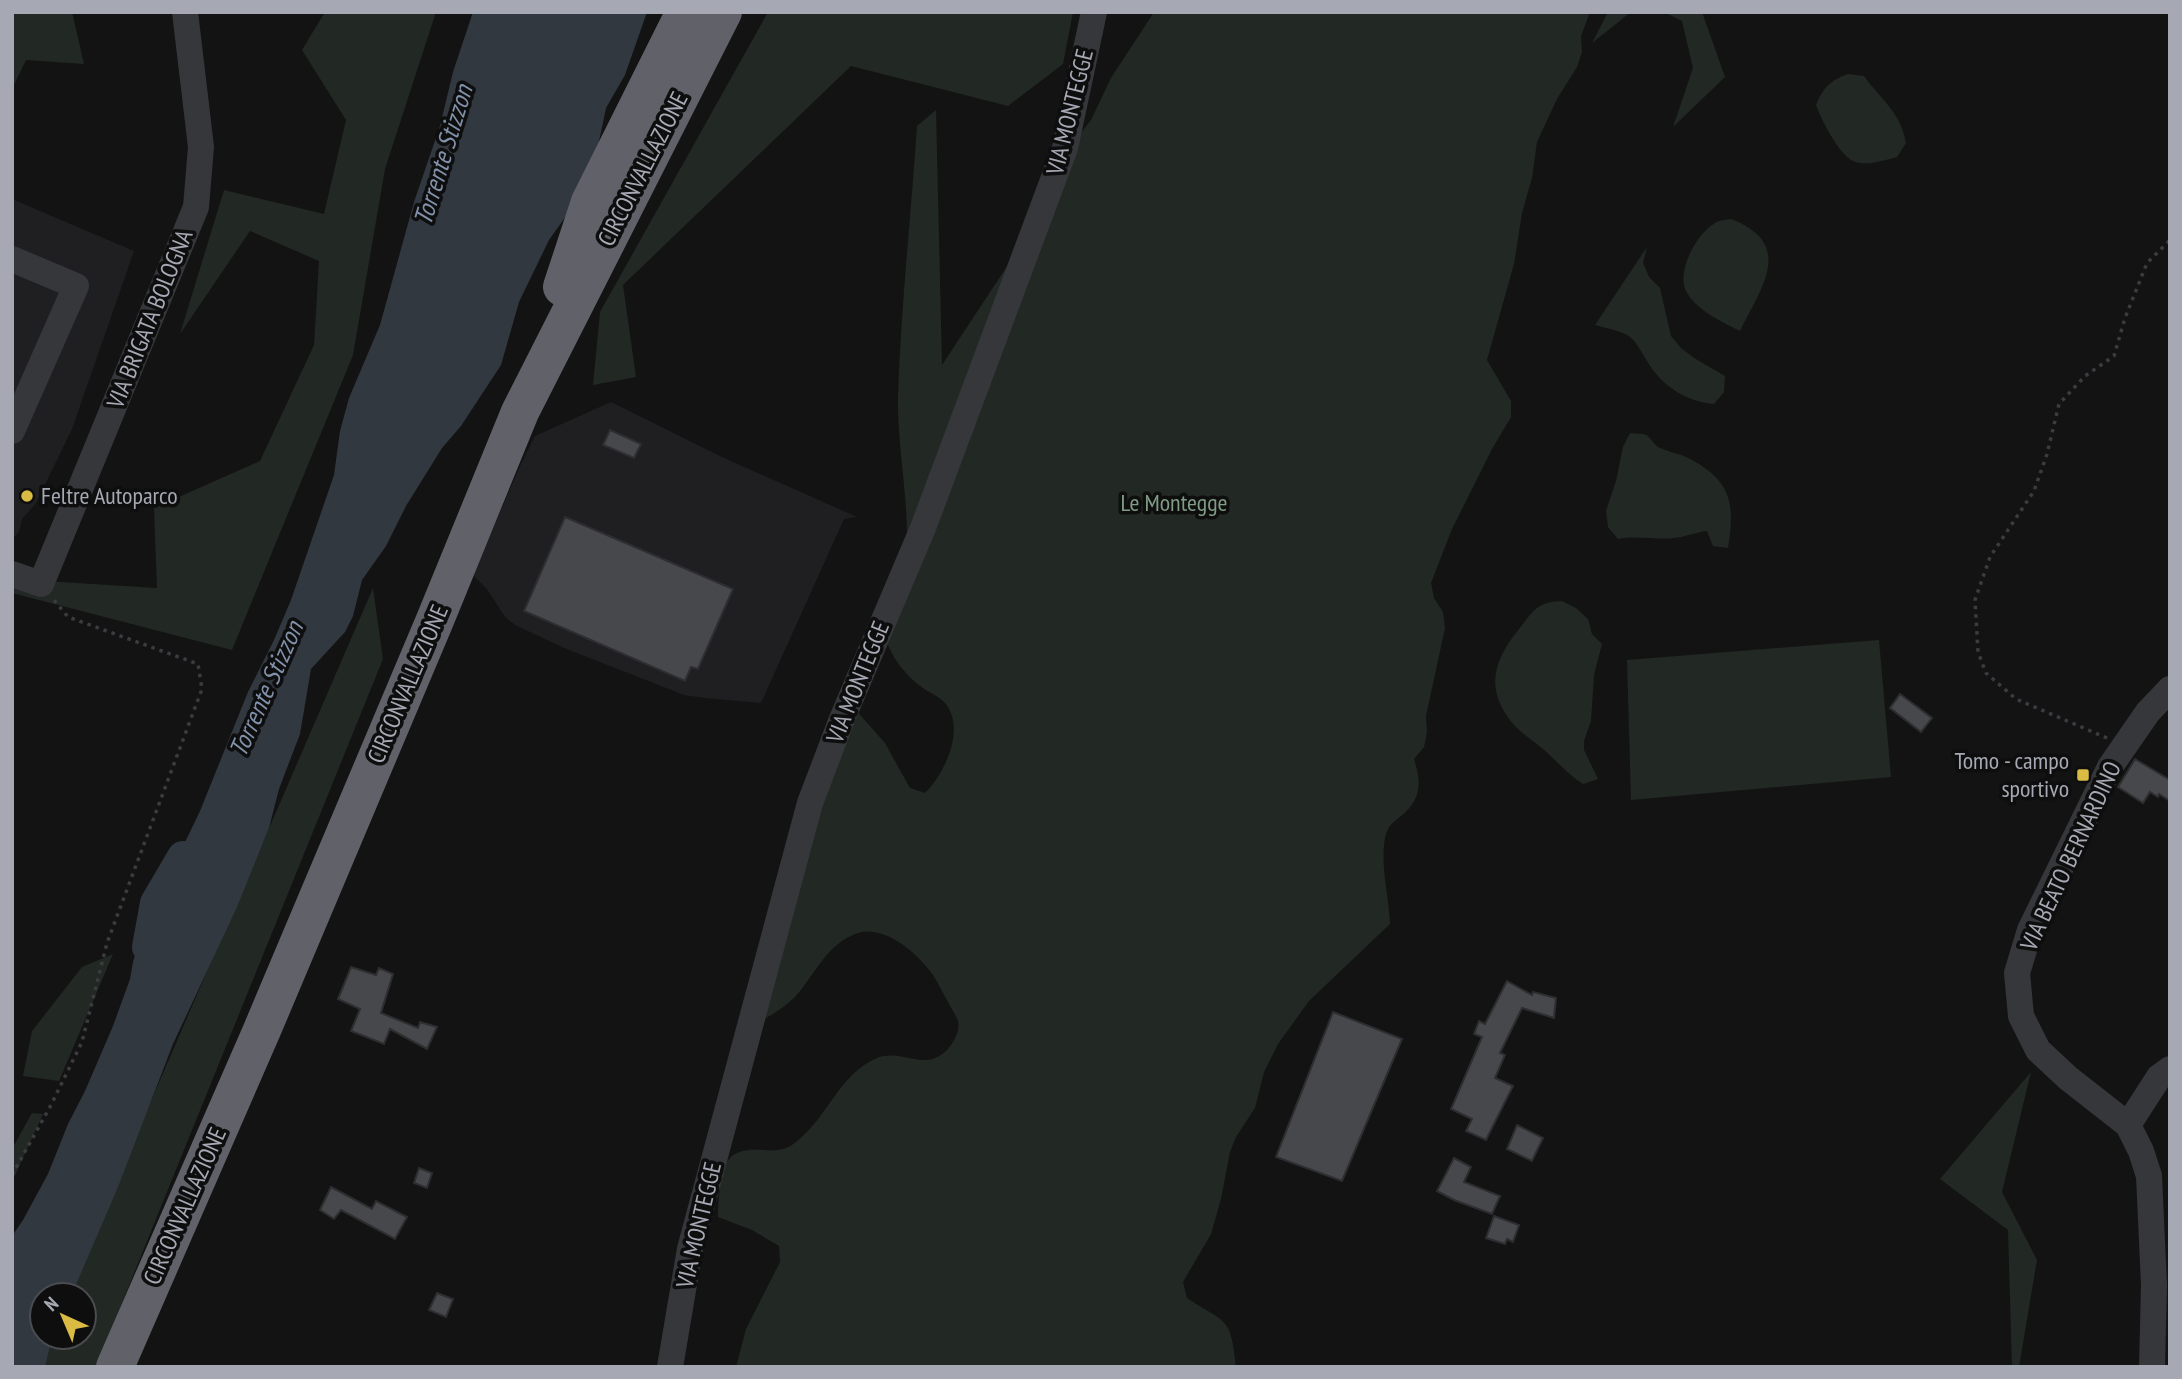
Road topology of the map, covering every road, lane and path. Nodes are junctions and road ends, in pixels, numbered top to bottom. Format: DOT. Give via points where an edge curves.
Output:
graph roads {
  1 [pos="185,12"];
  2 [pos="685,12"];
  3 [pos="723,12"];
  4 [pos="1094,12"];
  5 [pos="2170,240"];
  6 [pos="12,259"];
  7 [pos="520,412"];
  8 [pos="12,431"];
  9 [pos="12,574"];
  10 [pos="41,584"];
  11 [pos="2170,689"];
  12 [pos="2124,746"];
  13 [pos="2170,1069"];
  14 [pos="2128,1125"];
  15 [pos="12,1175"];
  16 [pos="114,1367"];
  17 [pos="670,1367"];
  18 [pos="2152,1367"];
  1 -- 10 [label="street, VIA BRIGATA BOLOGNA" via="201,147 196,207"];
  2 -- 7 [label="highway" via="590,202"];
  3 -- 7 [label="highway, CIRCONVALLAZIONE"];
  4 -- 17 [label="street, VIA MONTEGGE" via="1065,148 923,528 810,803 690,1249"];
  5 -- 12 [label="path" via="2147,263 2114,356 2085,376 2059,404 2034,491 1990,557 1975,600 1978,652 1986,673 1998,685 2016,699"];
  6 -- 8 [label="street" via="76,286"];
  7 -- 16 [label="highway, CIRCONVALLAZIONE" via="349,825"];
  9 -- 10 [label="street"];
  10 -- 15 [label="path" via="68,617 198,664 202,689 107,943 82,1042"];
  11 -- 12 [label="street, VIA BEATO BERNARDINO"];
  12 -- 14 [label="street, VIA BEATO BERNARDINO" via="2030,930 2017,973 2021,1016 2038,1050"];
  13 -- 14 [label="street" via="2159,1077"];
  14 -- 18 [label="street, VIA BEATO BERNARDINO" via="2148,1176 2154,1285"];
}
